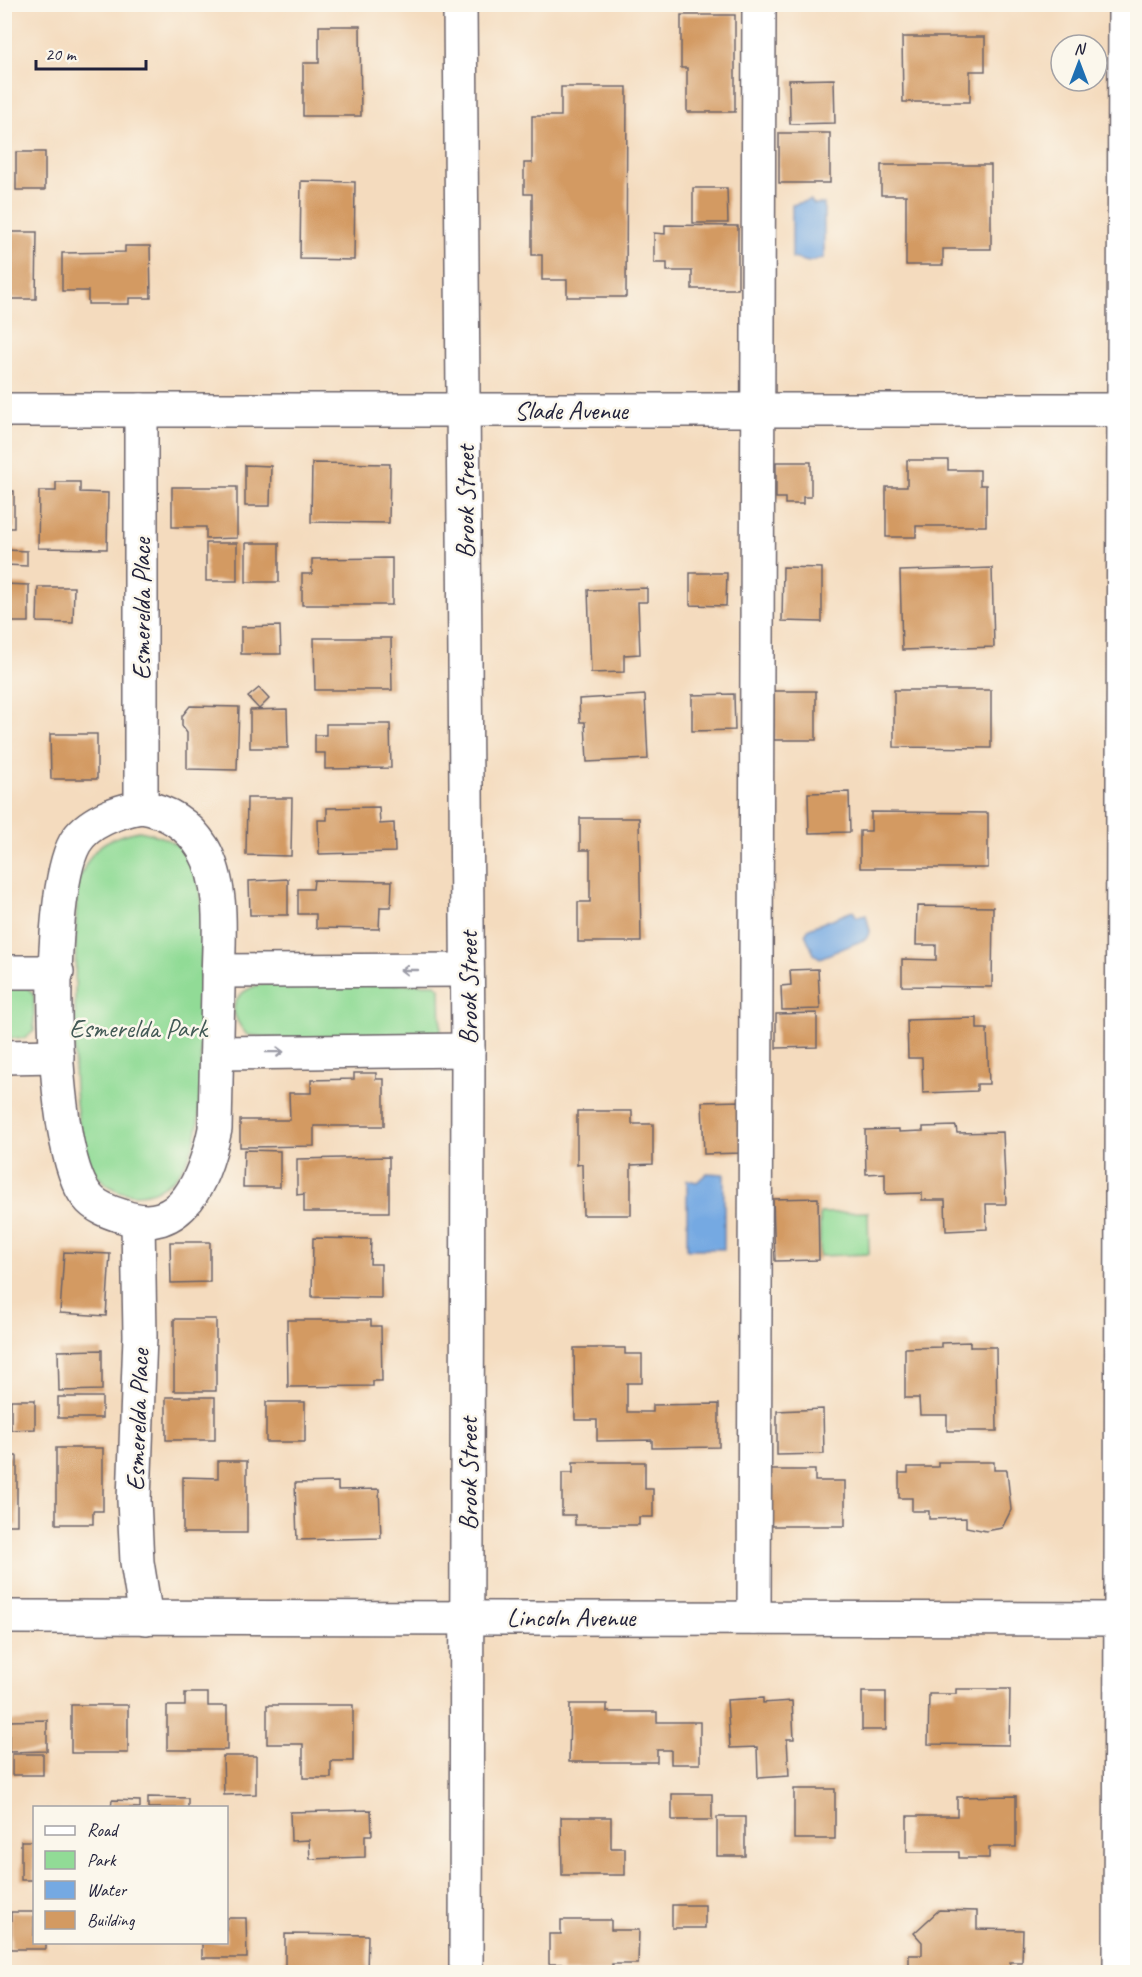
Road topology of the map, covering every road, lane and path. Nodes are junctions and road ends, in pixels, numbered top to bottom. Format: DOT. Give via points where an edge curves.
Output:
graph roads {
  1 [pos="460,4"];
  2 [pos="759,4"];
  3 [pos="1125,4"];
  4 [pos="4,410"];
  5 [pos="141,410"];
  6 [pos="465,410"];
  7 [pos="758,410"];
  8 [pos="1130,410"];
  9 [pos="141,807"];
  10 [pos="467,970"];
  11 [pos="218,971"];
  12 [pos="4,972"];
  13 [pos="57,972"];
  14 [pos="468,1050"];
  15 [pos="217,1053"];
  16 [pos="57,1056"];
  17 [pos="4,1057"];
  18 [pos="138,1222"];
  19 [pos="4,1617"];
  20 [pos="467,1617"];
  21 [pos="146,1618"];
  22 [pos="754,1618"];
  23 [pos="1128,1618"];
  24 [pos="466,1972"];
  25 [pos="1120,1972"];
  1 -- 6 [label="street, Brook Street"];
  2 -- 7 [label="street"];
  3 -- 8 [label="street"];
  4 -- 5 [label="street, Slade Avenue"];
  5 -- 6 [label="street, Slade Avenue"];
  5 -- 9 [label="street, Esmerelda Place"];
  6 -- 7 [label="street, Slade Avenue"];
  6 -- 10 [label="street, Brook Street"];
  7 -- 8 [label="street, Slade Avenue"];
  7 -- 22 [label="street"];
  8 -- 23 [label="street"];
  9 -- 11 [label="street" via="159,810 178,820 203,849 217,890"];
  9 -- 13 [label="street" via="116,812 75,842 59,901"];
  10 -- 11 [label="street, one-way"];
  10 -- 14 [label="street, Brook Street"];
  11 -- 15 [label="street"];
  12 -- 13 [label="street"];
  13 -- 16 [label="street"];
  15 -- 14 [label="street, one-way"];
  14 -- 20 [label="street, Brook Street"];
  15 -- 18 [label="street" via="215,1129 202,1176 180,1208 165,1218"];
  16 -- 17 [label="street"];
  16 -- 18 [label="street" via="68,1151 86,1196 100,1208"];
  18 -- 21 [label="street, Esmerelda Place" via="140,1336 134,1500 137,1562"];
  19 -- 21 [label="street, Lincoln Avenue"];
  20 -- 21 [label="street, Lincoln Avenue"];
  20 -- 22 [label="street, Lincoln Avenue"];
  20 -- 24 [label="street, Brook Street"];
  22 -- 23 [label="street, Lincoln Avenue"];
  23 -- 25 [label="street"];
}
